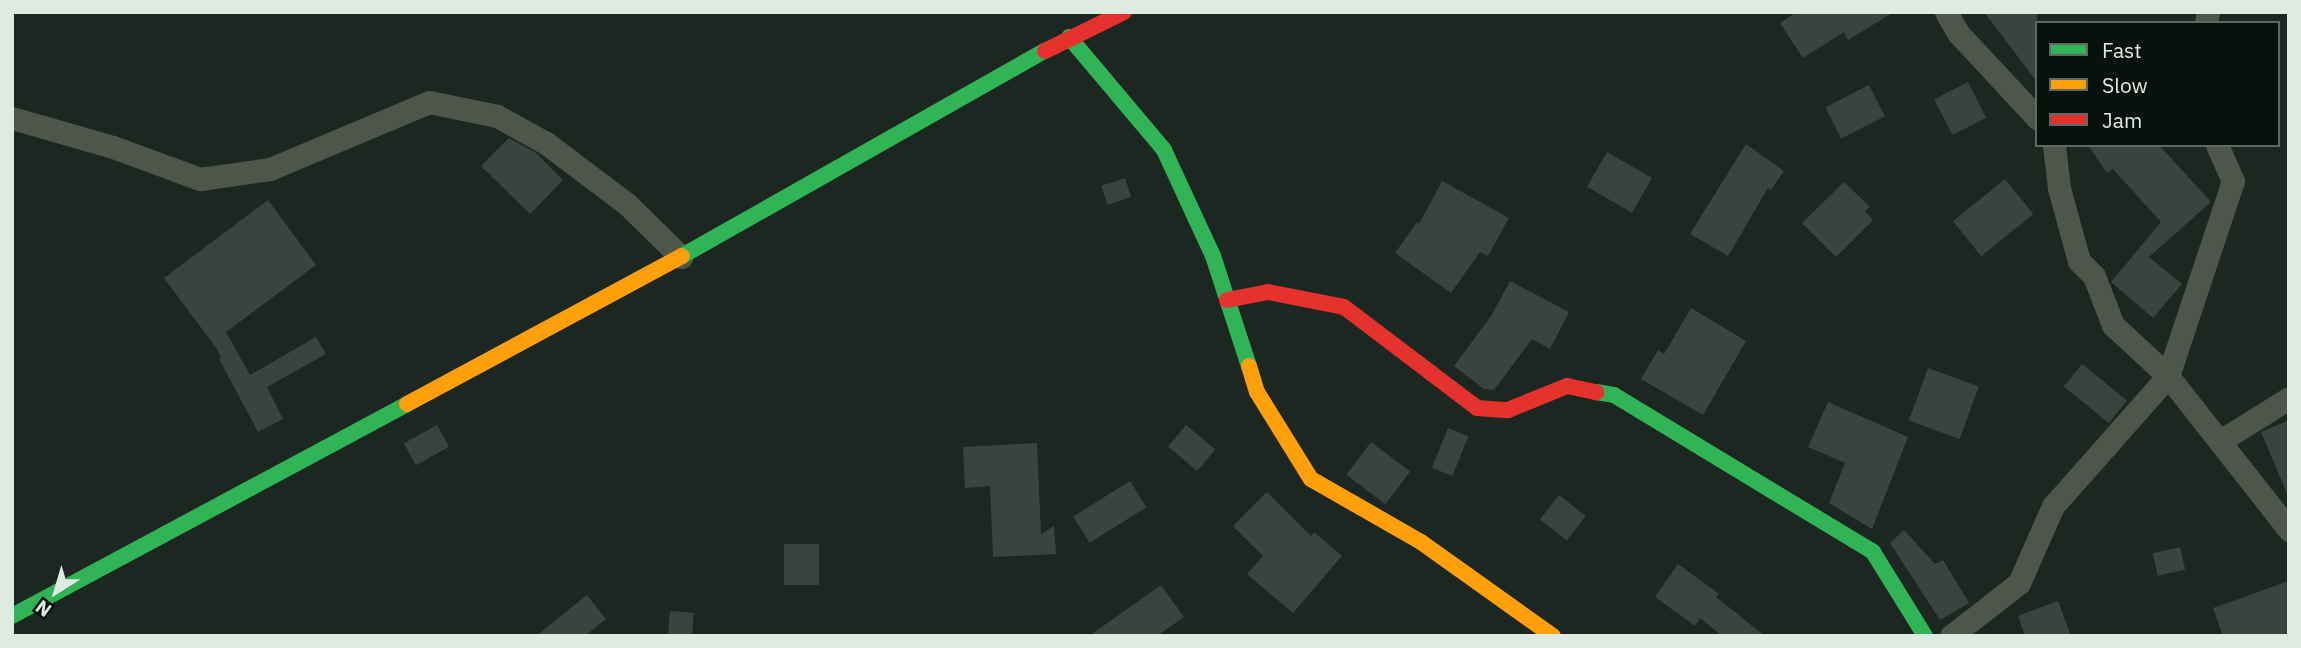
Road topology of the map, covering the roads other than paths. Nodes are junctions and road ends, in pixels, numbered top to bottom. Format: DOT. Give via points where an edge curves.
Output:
graph roads {
  1 [pos="1124,12"];
  2 [pos="1946,12"];
  3 [pos="1069,37"];
  4 [pos="2035,116"];
  5 [pos="12,118"];
  6 [pos="2054,147"];
  7 [pos="2218,147"];
  8 [pos="681,257"];
  9 [pos="1227,300"];
  10 [pos="2168,376"];
  11 [pos="2289,398"];
  12 [pos="2220,441"];
  13 [pos="2289,530"];
  14 [pos="12,616"];
  15 [pos="1553,636"];
  16 [pos="1925,636"];
  17 [pos="1951,636"];
  1 -- 3 [label="street"];
  2 -- 4 [label="street" via="1958,33"];
  3 -- 8 [label="street"];
  3 -- 9 [label="street" via="1164,150 1213,256"];
  5 -- 8 [label="street" via="113,147 200,179 270,169 429,102 497,116 547,144 627,204"];
  6 -- 10 [label="street" via="2059,188 2079,261 2094,276 2113,325"];
  7 -- 10 [label="street" via="2233,181"];
  8 -- 14 [label="street"];
  9 -- 15 [label="street" via="1257,392 1311,479 1421,542"];
  9 -- 16 [label="street" via="1268,292 1344,307 1477,408 1508,410 1567,386 1614,395 1873,552"];
  10 -- 12 [label="street"];
  10 -- 17 [label="street" via="2053,506 2019,583"];
  11 -- 12 [label="street"];
  12 -- 13 [label="street"];
}
